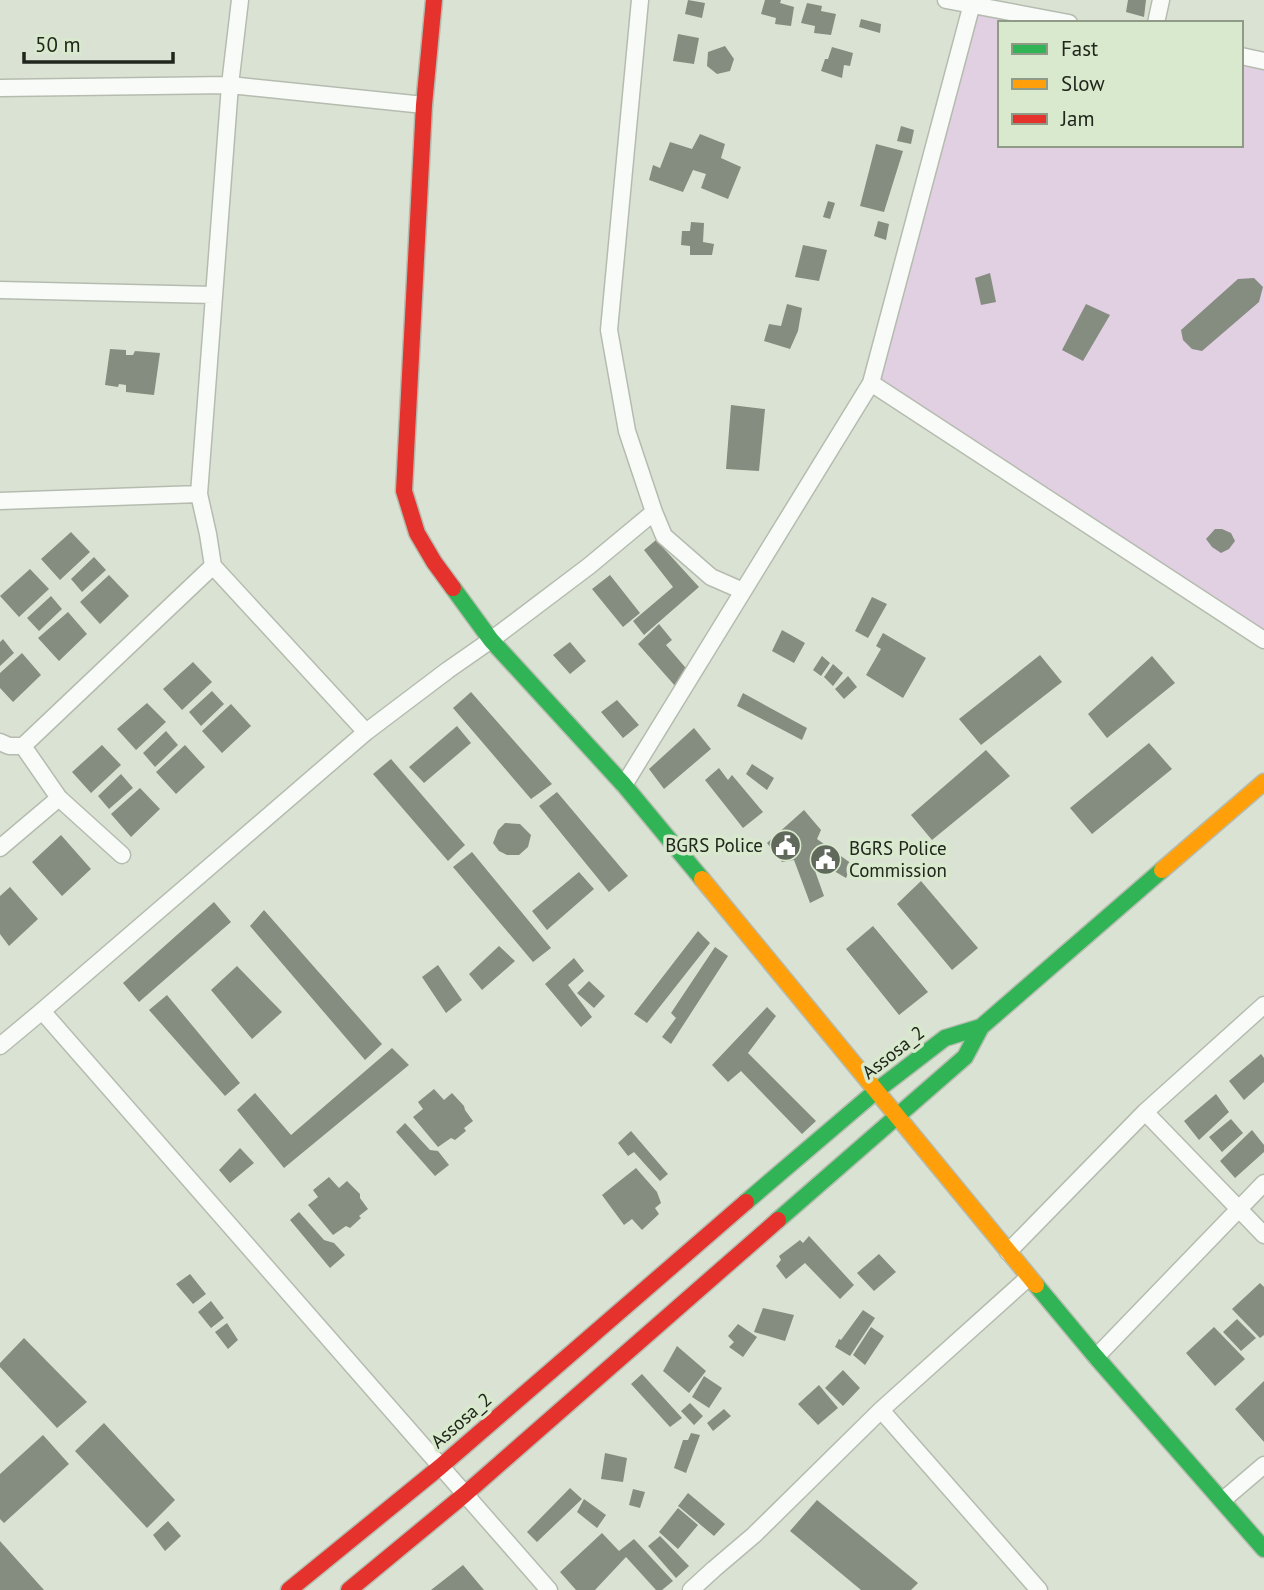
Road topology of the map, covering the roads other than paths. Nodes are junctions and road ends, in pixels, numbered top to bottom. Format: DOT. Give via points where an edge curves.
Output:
graph roads {
  1 [pos="240,0"];
  2 [pos="433,0"];
  3 [pos="640,0"];
  4 [pos="946,0"];
  5 [pos="1161,0"];
  6 [pos="972,3"];
  7 [pos="1059,21"];
  8 [pos="1156,21"];
  9 [pos="1243,56"];
  10 [pos="1264,61"];
  11 [pos="230,85"];
  12 [pos="0,89"];
  13 [pos="424,105"];
  14 [pos="0,290"];
  15 [pos="214,295"];
  16 [pos="871,383"];
  17 [pos="200,494"];
  18 [pos="0,501"];
  19 [pos="654,512"];
  20 [pos="213,566"];
  21 [pos="743,591"];
  22 [pos="491,640"];
  23 [pos="1264,640"];
  24 [pos="366,732"];
  25 [pos="0,742"];
  26 [pos="23,746"];
  27 [pos="1264,782"];
  28 [pos="624,785"];
  29 [pos="59,798"];
  30 [pos="0,848"];
  31 [pos="122,855"];
  32 [pos="1264,1005"];
  33 [pos="43,1011"];
  34 [pos="981,1027"];
  35 [pos="0,1046"];
  36 [pos="876,1091"];
  37 [pos="1145,1112"];
  38 [pos="898,1116"];
  39 [pos="1264,1183"];
  40 [pos="1239,1207"];
  41 [pos="1264,1235"];
  42 [pos="1008,1252"];
  43 [pos="1029,1276"];
  44 [pos="1096,1357"];
  45 [pos="881,1410"];
  46 [pos="1264,1465"];
  47 [pos="440,1467"];
  48 [pos="464,1495"];
  49 [pos="1223,1500"];
  50 [pos="1264,1549"];
  51 [pos="289,1590"];
  52 [pos="349,1590"];
  53 [pos="549,1590"];
  54 [pos="691,1590"];
  55 [pos="1039,1590"];
  1 -- 11 [label="street"];
  2 -- 13 [label="street"];
  3 -- 19 [label="street" via="609,330 627,431"];
  4 -- 6 [label="street"];
  5 -- 8 [label="street"];
  6 -- 7 [label="street"];
  6 -- 16 [label="street"];
  9 -- 10 [label="street"];
  11 -- 12 [label="street"];
  11 -- 13 [label="street"];
  11 -- 15 [label="street"];
  13 -- 22 [label="street" via="404,491 417,533"];
  14 -- 15 [label="street"];
  15 -- 17 [label="street"];
  16 -- 21 [label="street"];
  16 -- 23 [label="street"];
  17 -- 18 [label="street"];
  17 -- 20 [label="street"];
  19 -- 21 [label="street" via="664,536 711,577"];
  19 -- 22 [label="street"];
  20 -- 24 [label="street"];
  20 -- 26 [label="street"];
  21 -- 28 [label="street"];
  22 -- 24 [label="street"];
  22 -- 28 [label="street"];
  24 -- 33 [label="street"];
  25 -- 26 [label="street"];
  26 -- 29 [label="street"];
  27 -- 34 [label="street"];
  28 -- 36 [label="street"];
  29 -- 30 [label="street"];
  29 -- 31 [label="street"];
  32 -- 37 [label="street"];
  33 -- 35 [label="street"];
  33 -- 47 [label="street"];
  34 -- 36 [label="street, Assosa_2" via="945,1038"];
  34 -- 38 [label="street" via="965,1057"];
  36 -- 38 [label="street"];
  36 -- 47 [label="street, Assosa_2"];
  37 -- 40 [label="street"];
  37 -- 42 [label="street"];
  38 -- 42 [label="street"];
  38 -- 48 [label="street"];
  39 -- 40 [label="street"];
  40 -- 41 [label="street"];
  40 -- 44 [label="street"];
  42 -- 43 [label="street"];
  43 -- 44 [label="street"];
  43 -- 45 [label="street"];
  44 -- 49 [label="street"];
  45 -- 54 [label="street"];
  45 -- 55 [label="street"];
  46 -- 49 [label="street"];
  47 -- 48 [label="street"];
  47 -- 51 [label="street, Assosa_2"];
  48 -- 52 [label="street"];
  48 -- 53 [label="street"];
  49 -- 50 [label="street"];
}
